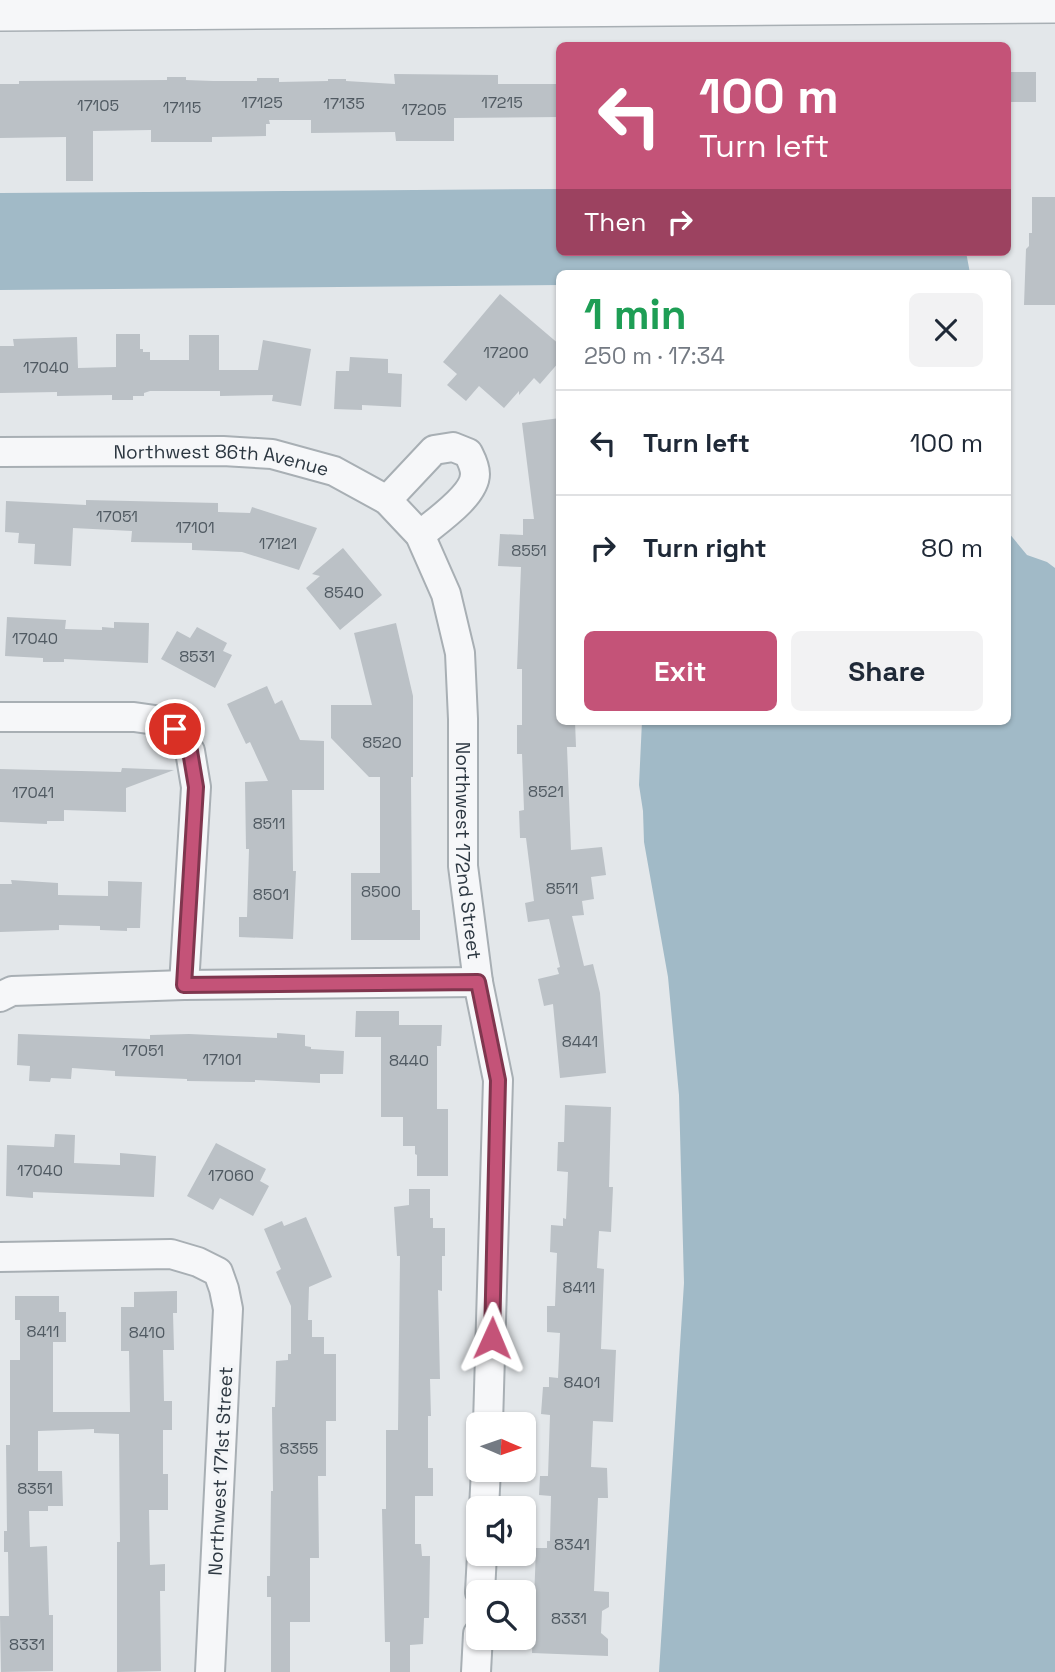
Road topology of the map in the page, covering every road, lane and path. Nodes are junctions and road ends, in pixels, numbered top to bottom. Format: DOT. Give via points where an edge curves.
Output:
graph roads {
  1 [pos="1055,5"];
  2 [pos="200,6"];
  3 [pos="0,13"];
  4 [pos="0,452"];
  5 [pos="387,500"];
  6 [pos="419,535"];
  7 [pos="0,717"];
  8 [pos="478,982"];
  9 [pos="184,985"];
  10 [pos="0,997"];
  11 [pos="0,1257"];
  12 [pos="489,1412"];
  13 [pos="477,1650"];
  14 [pos="210,1672"];
  15 [pos="476,1672"];
  1 -- 2 [label="street"];
  2 -- 3 [label="street"];
  4 -- 5 [label="street, Northwest 86th Avenue" via="272,454 334,471"];
  5 -- 6 [label="street, Northwest 86th Avenue"];
  5 -- 6 [label="street" via="434,450 453,447 468,453 475,475 472,487"];
  6 -- 8 [label="street, Northwest 172nd Street" via="446,594 460,653 463,866"];
  7 -- 9 [label="street" via="134,717 175,729 190,751 196,787"];
  8 -- 9 [label="street"];
  8 -- 12 [label="street, Northwest 172nd Street" via="498,1080"];
  9 -- 10 [label="street" via="12,990"];
  11 -- 14 [label="street, Northwest 171st Street" via="171,1254 218,1272 228,1309"];
  13 -- 15 [label="street"];
}
